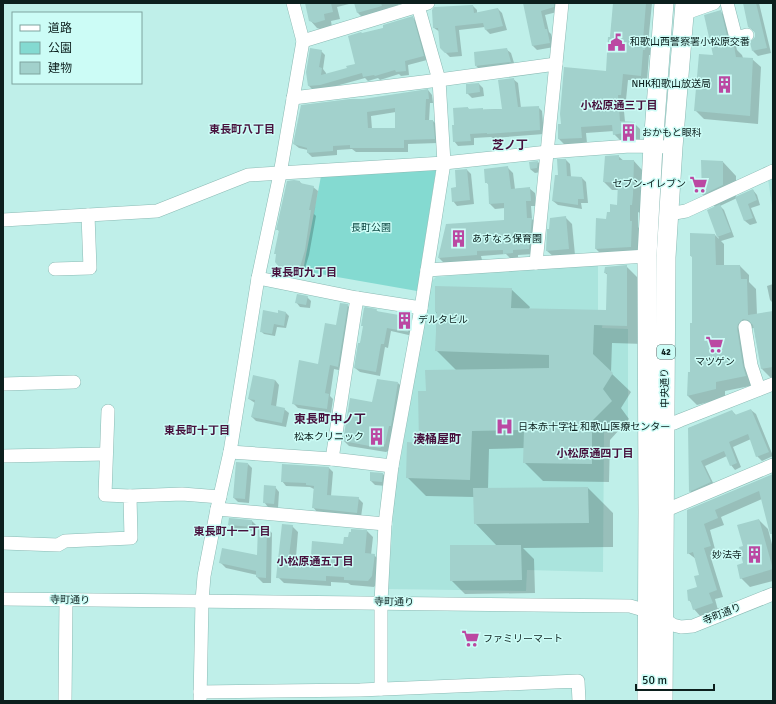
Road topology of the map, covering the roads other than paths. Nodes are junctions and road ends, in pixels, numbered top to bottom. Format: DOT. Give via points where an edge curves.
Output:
graph roads {
  1 [pos="293,3"];
  2 [pos="562,3"];
  3 [pos="664,3"];
  4 [pos="714,3"];
  5 [pos="727,3"];
  6 [pos="423,5"];
  7 [pos="684,8"];
  8 [pos="747,35"];
  9 [pos="303,41"];
  10 [pos="556,64"];
  11 [pos="439,80"];
  12 [pos="293,98"];
  13 [pos="653,146"];
  14 [pos="673,147"];
  15 [pos="548,152"];
  16 [pos="444,162"];
  17 [pos="773,171"];
  18 [pos="280,174"];
  19 [pos="669,214"];
  20 [pos="88,215"];
  21 [pos="3,220"];
  22 [pos="647,256"];
  23 [pos="536,263"];
  24 [pos="55,269"];
  25 [pos="426,270"];
  26 [pos="258,278"];
  27 [pos="357,298"];
  28 [pos="421,308"];
  29 [pos="745,327"];
  30 [pos="74,382"];
  31 [pos="3,384"];
  32 [pos="773,384"];
  33 [pos="759,389"];
  34 [pos="108,411"];
  35 [pos="656,422"];
  36 [pos="230,452"];
  37 [pos="106,454"];
  38 [pos="3,456"];
  39 [pos="332,459"];
  40 [pos="773,465"];
  41 [pos="392,466"];
  42 [pos="130,496"];
  43 [pos="218,503"];
  44 [pos="656,511"];
  45 [pos="385,524"];
  46 [pos="3,543"];
  47 [pos="773,594"];
  48 [pos="3,599"];
  49 [pos="66,600"];
  50 [pos="202,601"];
  51 [pos="381,602"];
  52 [pos="655,615"];
  53 [pos="381,690"];
  54 [pos="360,696"];
  55 [pos="200,697"];
  56 [pos="65,701"];
  57 [pos="579,701"];
  58 [pos="647,701"];
  59 [pos="663,701"];
  1 -- 9 [label="street"];
  2 -- 10 [label="street"];
  3 -- 13 [label="highway, 中央通り / 42"];
  4 -- 7 [label="street"];
  5 -- 8 [label="street" via="736,38"];
  6 -- 9 [label="street"];
  6 -- 11 [label="street"];
  7 -- 14 [label="highway, 中央通り / 42"];
  9 -- 12 [label="street"];
  10 -- 11 [label="street"];
  10 -- 15 [label="street"];
  11 -- 12 [label="street"];
  11 -- 16 [label="street"];
  12 -- 18 [label="street"];
  13 -- 14 [label="street"];
  13 -- 15 [label="street"];
  13 -- 22 [label="highway, 中央通り / 42"];
  14 -- 19 [label="highway, 中央通り / 42"];
  15 -- 16 [label="street"];
  15 -- 23 [label="street"];
  16 -- 18 [label="street"];
  16 -- 25 [label="street"];
  17 -- 19 [label="street" via="686,211"];
  18 -- 20 [label="street" via="248,176 157,210"];
  18 -- 26 [label="street"];
  19 -- 35 [label="highway, 中央通り / 42"];
  20 -- 21 [label="street"];
  20 -- 24 [label="street" via="90,268"];
  22 -- 23 [label="street"];
  22 -- 35 [label="highway, 中央通り / 42"];
  23 -- 25 [label="street"];
  25 -- 28 [label="street"];
  26 -- 27 [label="street"];
  26 -- 36 [label="street"];
  27 -- 28 [label="street"];
  27 -- 39 [label="street"];
  28 -- 41 [label="street"];
  29 -- 33 [label="street" via="750,365"];
  30 -- 31 [label="street"];
  32 -- 33 [label="street"];
  33 -- 35 [label="street" via="674,423"];
  34 -- 37 [label="street"];
  35 -- 44 [label="highway, 中央通り / 42"];
  36 -- 39 [label="street"];
  36 -- 43 [label="street"];
  37 -- 38 [label="street"];
  37 -- 42 [label="street" via="105,495"];
  39 -- 41 [label="street"];
  40 -- 44 [label="street"];
  41 -- 45 [label="street"];
  42 -- 43 [label="street" via="182,494"];
  42 -- 46 [label="street" via="131,538 65,541 58,545"];
  43 -- 45 [label="street"];
  43 -- 50 [label="street" via="204,576"];
  44 -- 52 [label="highway, 中央通り / 42"];
  45 -- 51 [label="street"];
  47 -- 52 [label="street, 寺町通り" via="693,626 673,625"];
  48 -- 49 [label="street, 寺町通り"];
  49 -- 50 [label="street, 寺町通り"];
  49 -- 56 [label="street"];
  50 -- 51 [label="street, 寺町通り"];
  50 -- 55 [label="street"];
  51 -- 52 [label="street, 寺町通り" via="630,606"];
  51 -- 53 [label="street"];
  52 -- 58 [label="highway, 中央通り / 42"];
  52 -- 59 [label="highway, 中央通り / 42"];
  53 -- 54 [label="street"];
  53 -- 57 [label="street" via="578,681"];
  54 -- 55 [label="street"];
}
